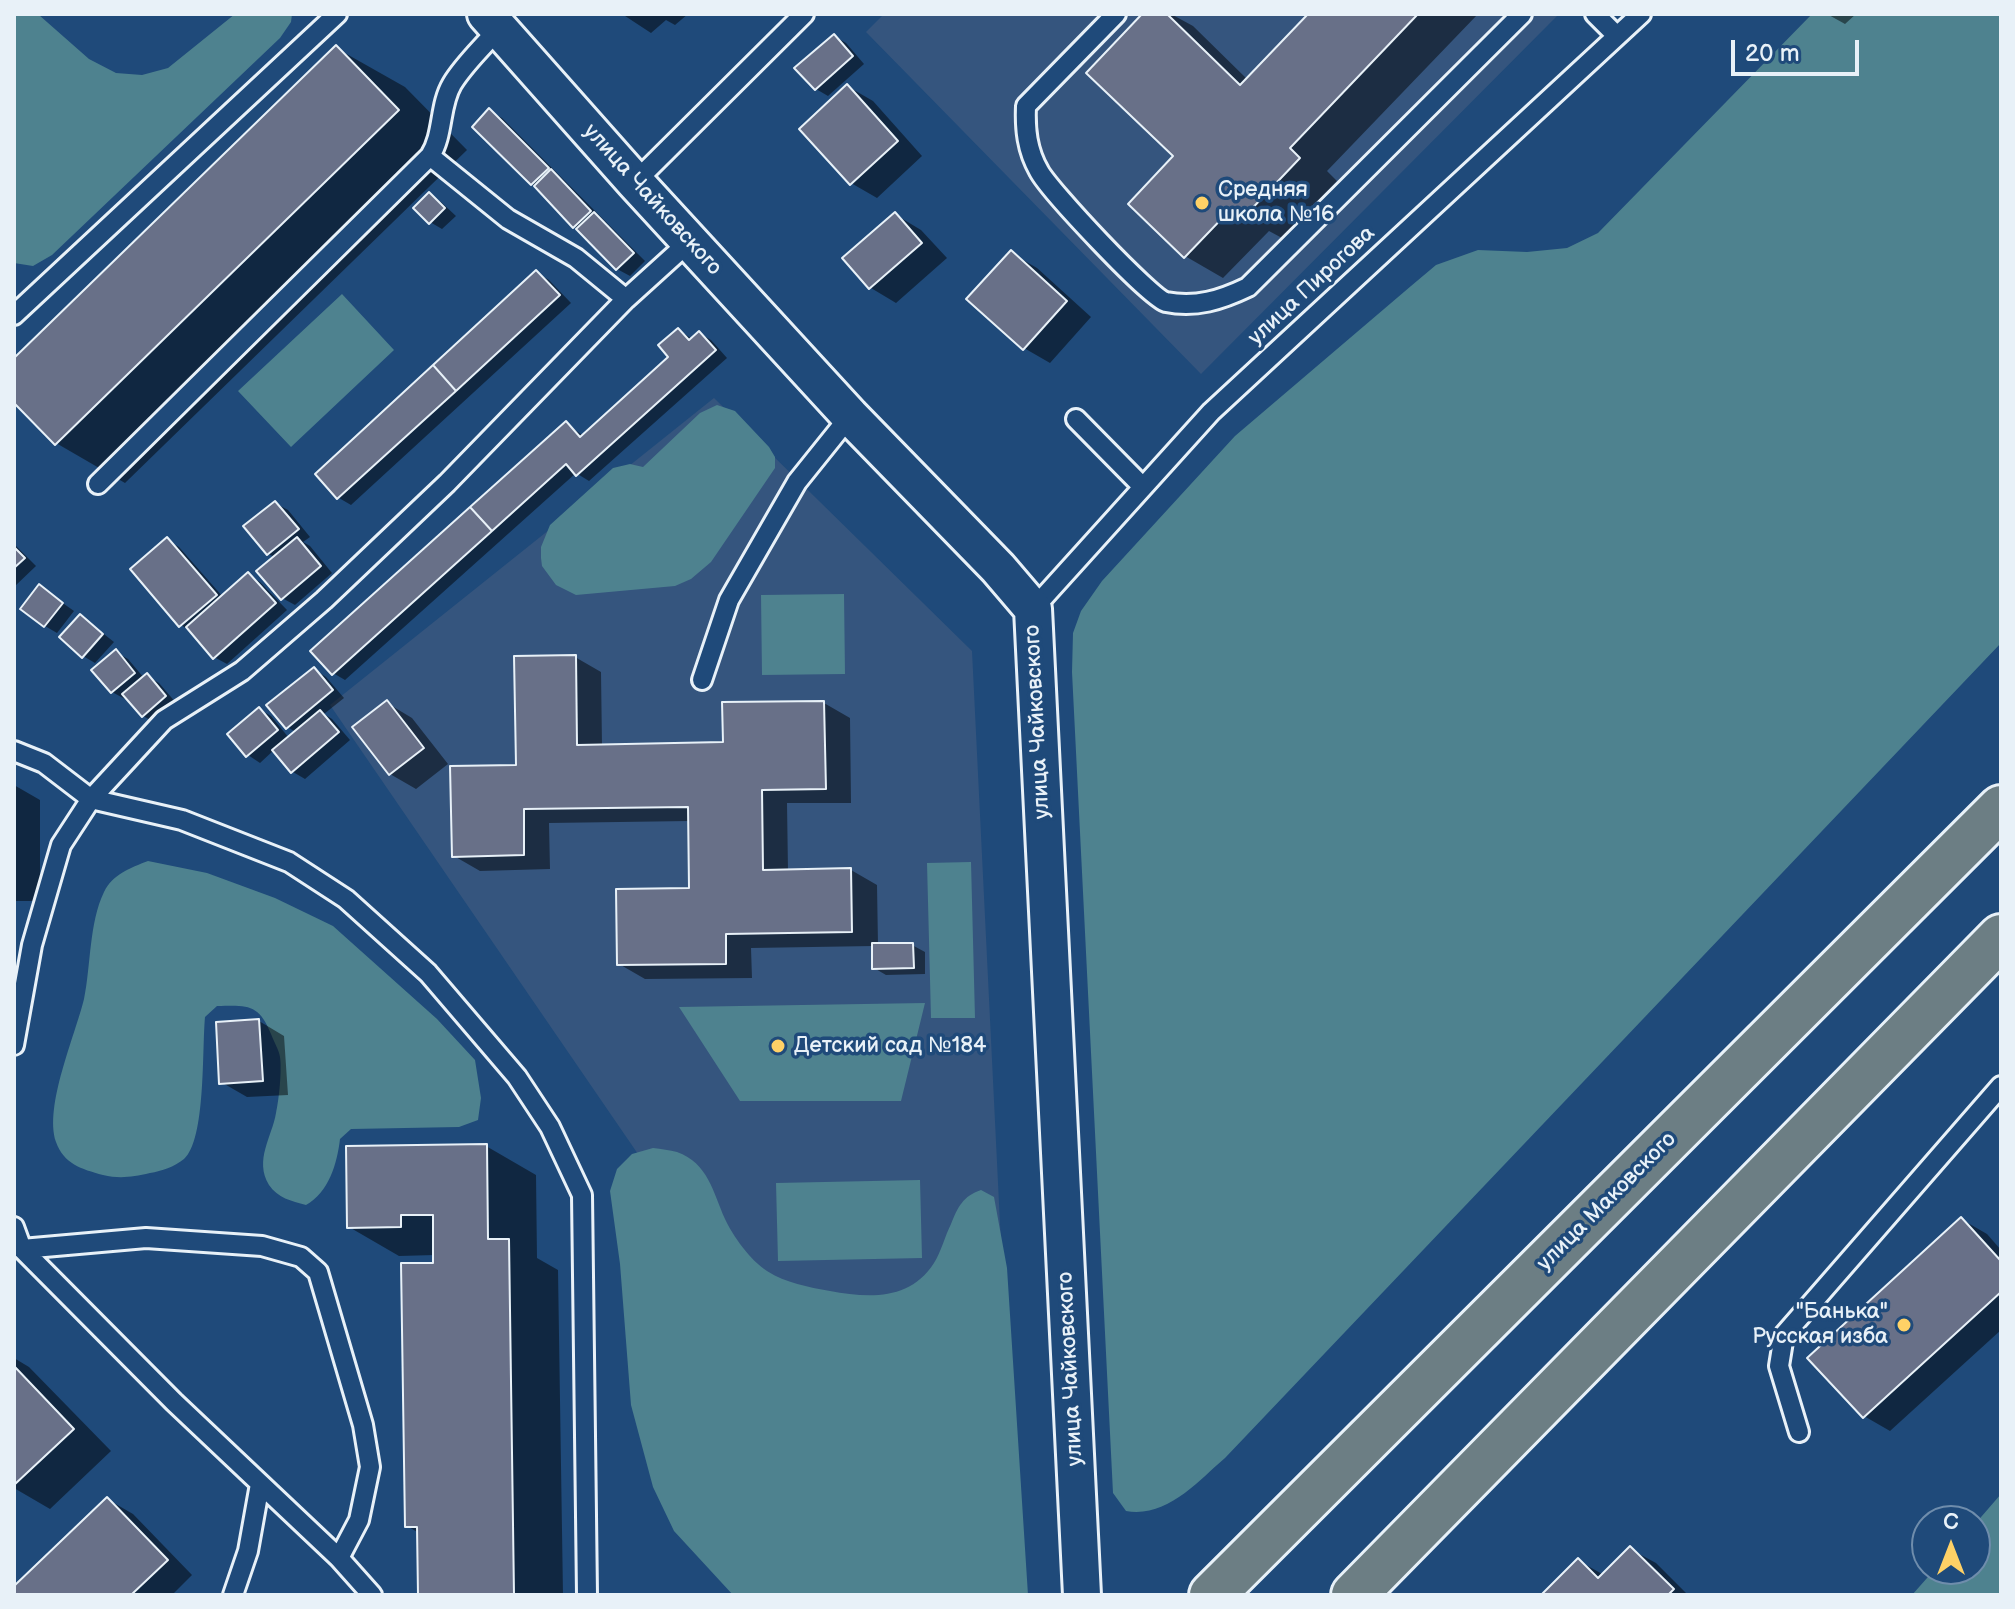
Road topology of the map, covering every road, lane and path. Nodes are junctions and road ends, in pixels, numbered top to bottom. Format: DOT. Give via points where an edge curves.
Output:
graph roads {
  1 [pos="337,14"];
  2 [pos="804,14"];
  3 [pos="1116,14"];
  4 [pos="1522,14"];
  5 [pos="1595,14"];
  6 [pos="1641,14"];
  7 [pos="492,22"];
  8 [pos="1617,36"];
  9 [pos="430,156"];
  10 [pos="635,182"];
  11 [pos="690,241"];
  12 [pos="626,299"];
  13 [pos="14,315"];
  14 [pos="850,416"];
  15 [pos="1076,419"];
  16 [pos="98,484"];
  17 [pos="1143,487"];
  18 [pos="1033,609"];
  19 [pos="702,680"];
  20 [pos="14,751"];
  21 [pos="91,799"];
  22 [pos="2001,808"];
  23 [pos="2001,937"];
  24 [pos="14,1045"];
  25 [pos="2001,1086"];
  26 [pos="14,1227"];
  27 [pos="18,1253"];
  28 [pos="1799,1432"];
  29 [pos="260,1484"];
  30 [pos="339,1558"];
  31 [pos="233,1595"];
  32 [pos="372,1595"];
  33 [pos="587,1595"];
  34 [pos="1082,1595"];
  35 [pos="1212,1595"];
  36 [pos="1354,1595"];
  1 -- 13 [label="lane"];
  2 -- 10 [label="lane"];
  3 -- 4 [label="lane" via="1026,106 1029,148 1039,173 1082,225 1150,291 1162,301 1192,304 1217,301 1248,287"];
  5 -- 8 [label="lane"];
  6 -- 8 [label="lane, улица Пирогова"];
  7 -- 9 [label="lane" via="452,84"];
  7 -- 10 [label="street, улица Чайковского"];
  8 -- 17 [label="lane, улица Пирогова" via="1211,412"];
  9 -- 12 [label="lane" via="508,219 576,258"];
  9 -- 16 [label="lane"];
  10 -- 11 [label="street, улица Чайковского"];
  11 -- 12 [label="lane"];
  11 -- 14 [label="street, улица Чайковского"];
  12 -- 21 [label="lane" via="324,600 242,671 164,720"];
  14 -- 18 [label="street, улица Чайковского"];
  14 -- 19 [label="lane" via="797,482 729,600"];
  15 -- 17 [label="lane"];
  17 -- 18 [label="lane, улица Пирогова"];
  18 -- 34 [label="street, улица Чайковского"];
  20 -- 21 [label="lane" via="44,763"];
  21 -- 24 [label="lane" via="61,845 32,945"];
  21 -- 33 [label="lane" via="182,820 289,862 346,899 428,973 517,1077 550,1127 582,1195"];
  22 -- 35 [label="highway, улица Маковского"];
  23 -- 36 [label="highway"];
  25 -- 28 [label="lane" via="1784,1335 1779,1366"];
  26 -- 27 [label="lane"];
  27 -- 29 [label="lane"];
  27 -- 30 [label="lane" via="146,1238 262,1246 301,1257 318,1272 363,1425 370,1467 359,1520"];
  29 -- 30 [label="lane"];
  29 -- 31 [label="lane" via="248,1551"];
  30 -- 32 [label="lane"];
}
